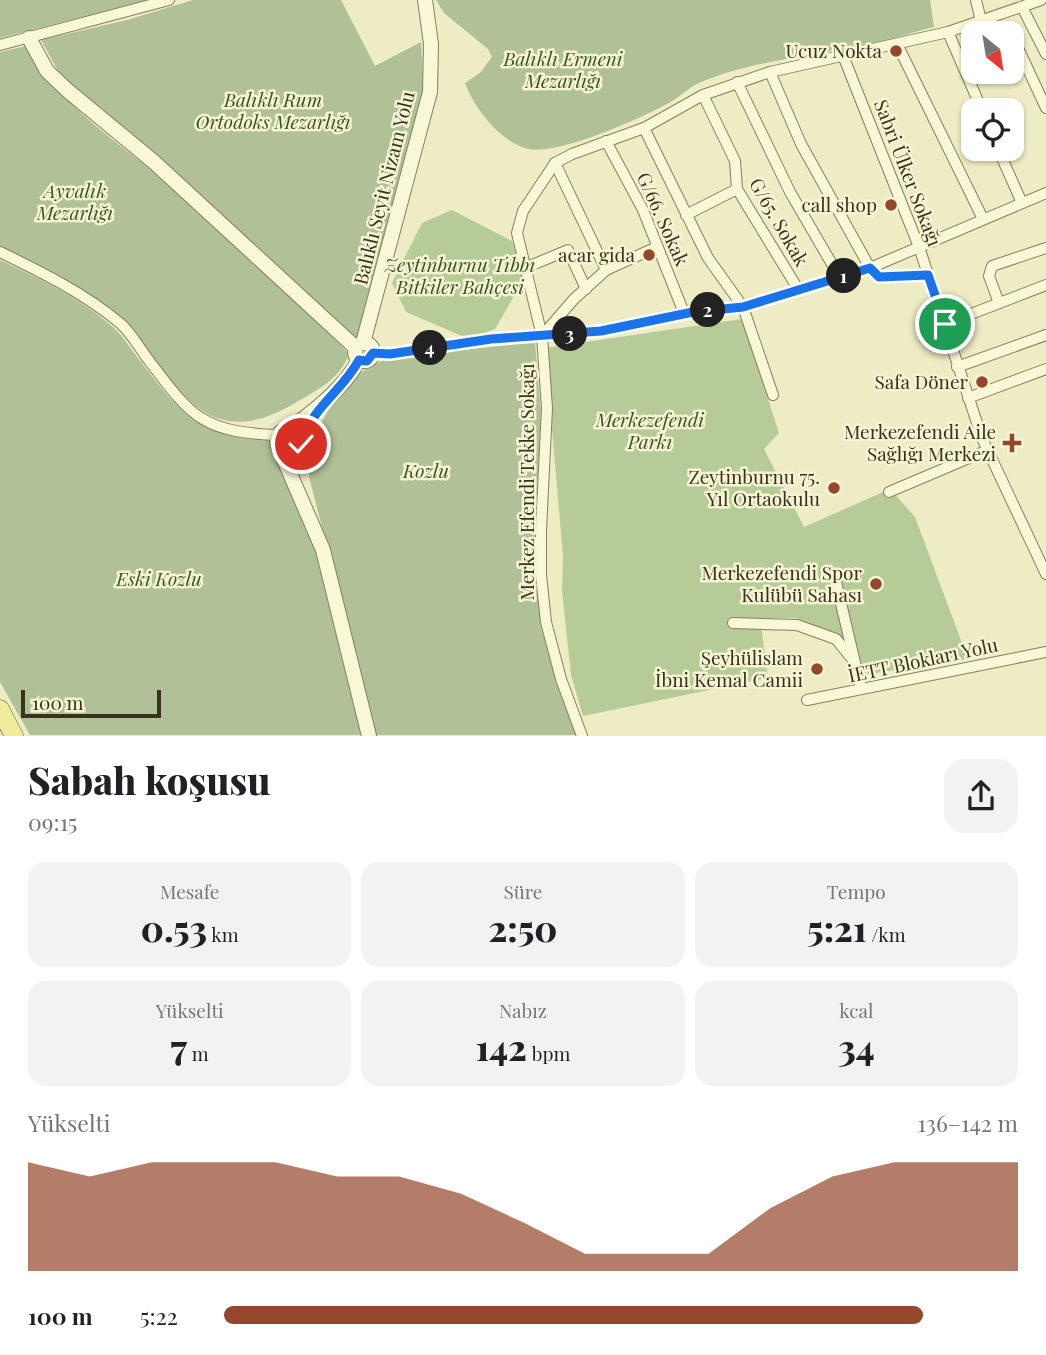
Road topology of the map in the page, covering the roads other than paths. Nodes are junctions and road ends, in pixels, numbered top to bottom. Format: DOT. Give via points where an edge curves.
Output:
graph roads {
  1 [pos="170,0"];
  2 [pos="425,0"];
  3 [pos="976,0"];
  4 [pos="1035,1"];
  5 [pos="1022,7"];
  6 [pos="1002,14"];
  7 [pos="981,21"];
  8 [pos="1005,21"];
  9 [pos="961,28"];
  10 [pos="948,32"];
  11 [pos="29,38"];
  12 [pos="0,45"];
  13 [pos="898,46"];
  14 [pos="1046,54"];
  15 [pos="844,58"];
  16 [pos="1024,61"];
  17 [pos="769,72"];
  18 [pos="737,82"];
  19 [pos="703,95"];
  20 [pos="977,98"];
  21 [pos="1046,108"];
  22 [pos="644,128"];
  23 [pos="606,141"];
  24 [pos="1003,161"];
  25 [pos="555,163"];
  26 [pos="737,189"];
  27 [pos="1046,193"];
  28 [pos="1022,203"];
  29 [pos="686,215"];
  30 [pos="982,218"];
  31 [pos="657,247"];
  32 [pos="919,247"];
  33 [pos="1046,248"];
  34 [pos="0,252"];
  35 [pos="525,268"];
  36 [pos="870,268"];
  37 [pos="606,270"];
  38 [pos="928,275"];
  39 [pos="839,278"];
  40 [pos="1046,285"];
  41 [pos="586,289"];
  42 [pos="798,289"];
  43 [pos="999,303"];
  44 [pos="743,307"];
  45 [pos="684,313"];
  46 [pos="945,324"];
  47 [pos="1046,335"];
  48 [pos="542,336"];
  49 [pos="363,351"];
  50 [pos="957,367"];
  51 [pos="1046,369"];
  52 [pos="773,395"];
  53 [pos="968,398"];
  54 [pos="316,409"];
  55 [pos="282,437"];
  56 [pos="299,445"];
  57 [pos="988,450"];
  58 [pos="299,489"];
  59 [pos="889,492"];
  60 [pos="834,574"];
  61 [pos="1046,574"];
  62 [pos="733,623"];
  63 [pos="1046,652"];
  64 [pos="853,660"];
  65 [pos="861,688"];
  66 [pos="807,700"];
  67 [pos="0,709"];
  68 [pos="14,736"];
  69 [pos="369,736"];
  70 [pos="582,736"];
  1 -- 11 [label="street"];
  2 -- 49 [label="street, Balıklı Seyit Nizam Yolu" via="431,44 430,92"];
  3 -- 7 [label="street"];
  4 -- 5 [label="street"];
  5 -- 6 [label="street"];
  5 -- 14 [label="street"];
  6 -- 7 [label="street"];
  6 -- 8 [label="street"];
  9 -- 10 [label="street"];
  10 -- 13 [label="street"];
  10 -- 20 [label="street"];
  11 -- 12 [label="street"];
  11 -- 49 [label="street" via="47,71 67,90 154,162"];
  13 -- 15 [label="street"];
  13 -- 30 [label="street"];
  15 -- 17 [label="street"];
  15 -- 32 [label="street, Sabri Ülker Sokağı"];
  16 -- 21 [label="street"];
  17 -- 18 [label="street"];
  17 -- 36 [label="street" via="801,144"];
  18 -- 19 [label="street"];
  18 -- 39 [label="street" via="790,192"];
  19 -- 22 [label="street"];
  19 -- 26 [label="street, G/65. Sokak" via="735,161"];
  22 -- 23 [label="street"];
  22 -- 29 [label="street"];
  23 -- 25 [label="street"];
  23 -- 31 [label="street, G/66. Sokak"];
  24 -- 28 [label="street"];
  25 -- 35 [label="street, Merkez Efendi Tekke Sokağı" via="523,211 517,233"];
  25 -- 37 [label="street"];
  26 -- 29 [label="street"];
  26 -- 42 [label="street, G/65. Sokak"];
  27 -- 28 [label="street"];
  28 -- 30 [label="street"];
  29 -- 44 [label="street" via="708,258"];
  30 -- 32 [label="street"];
  31 -- 37 [label="street"];
  31 -- 45 [label="street, G/66. Sokak"];
  32 -- 36 [label="street"];
  32 -- 38 [label="street, Sabri Ülker Sokağı"];
  33 -- 43 [label="street" via="992,266 989,276"];
  34 -- 55 [label="street" via="122,325 182,404 203,421 231,432"];
  35 -- 41 [label="street" via="568,250"];
  35 -- 48 [label="street, Merkez Efendi Tekke Sokağı"];
  36 -- 38 [label="street" via="879,277"];
  36 -- 39 [label="street"];
  37 -- 41 [label="street"];
  38 -- 46 [label="street, Sabri Ülker Sokağı"];
  39 -- 42 [label="street"];
  40 -- 43 [label="street"];
  41 -- 48 [label="street"];
  42 -- 44 [label="street"];
  43 -- 46 [label="street"];
  44 -- 45 [label="street"];
  44 -- 52 [label="street"];
  45 -- 48 [label="street" via="601,331"];
  46 -- 50 [label="street, Sabri Ülker Sokağı"];
  47 -- 50 [label="street"];
  48 -- 49 [label="street" via="390,354"];
  48 -- 70 [label="street, Merkez Efendi Tekke Sokağı" via="547,408 541,575 546,622"];
  49 -- 54 [label="street" via="348,376"];
  50 -- 53 [label="street, Sabri Ülker Sokağı"];
  51 -- 53 [label="street"];
  53 -- 57 [label="street, Sabri Ülker Sokağı"];
  54 -- 55 [label="street"];
  54 -- 56 [label="street"];
  55 -- 56 [label="street" via="299,434"];
  55 -- 56 [label="street" via="290,453"];
  55 -- 58 [label="street"];
  56 -- 58 [label="street"];
  57 -- 59 [label="street"];
  57 -- 61 [label="street, Sabri Ülker Sokağı"];
  58 -- 69 [label="street" via="323,551"];
  60 -- 64 [label="street"];
  62 -- 64 [label="street" via="797,625 836,639"];
  63 -- 65 [label="street, İETT Blokları Yolu"];
  64 -- 65 [label="street"];
  65 -- 66 [label="street, İETT Blokları Yolu"];
  67 -- 68 [label="main road"];
}
